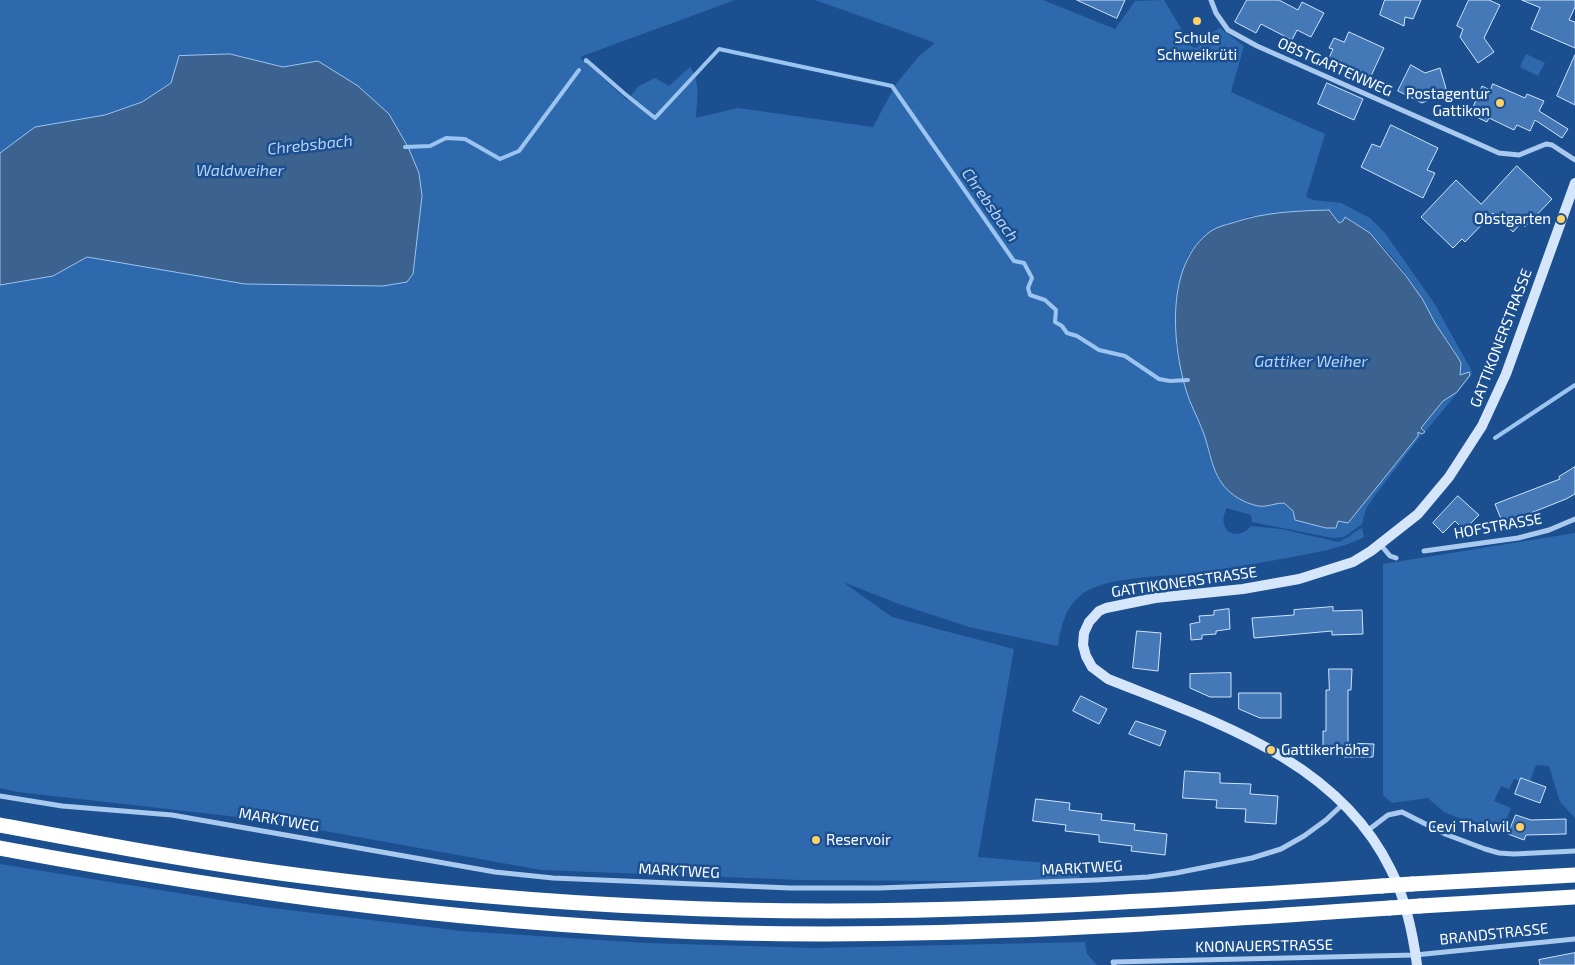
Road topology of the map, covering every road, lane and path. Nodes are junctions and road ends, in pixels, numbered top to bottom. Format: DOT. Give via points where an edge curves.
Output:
graph roads {
  1 [pos="1211,0"];
  2 [pos="1575,160"];
  3 [pos="1575,183"];
  4 [pos="1575,519"];
  5 [pos="1380,544"];
  6 [pos="1424,551"];
  7 [pos="1396,558"];
  8 [pos="0,796"];
  9 [pos="1344,803"];
  10 [pos="0,825"];
  11 [pos="1367,831"];
  12 [pos="0,848"];
  13 [pos="1575,851"];
  14 [pos="1575,875"];
  15 [pos="1575,897"];
  16 [pos="1575,938"];
  17 [pos="1416,960"];
  18 [pos="1114,964"];
  1 -- 2 [label="street, OBSTGARTENWEG" via="1228,30 1374,99 1500,153 1519,155 1546,144"];
  3 -- 5 [label="main road, GATTIKONERSTRASSE" via="1506,374 1482,426 1449,477 1418,514"];
  4 -- 6 [label="street, HOFSTRASSE" via="1550,530 1518,538"];
  5 -- 7 [label="street"];
  5 -- 9 [label="main road, GATTIKONERSTRASSE" via="1353,562 1270,586 1110,606 1089,622 1083,638 1086,656 1099,674 1271,750"];
  8 -- 9 [label="street, MARKTWEG" via="62,806 172,815 495,872 553,878 790,888 966,885 1170,874 1281,849 1326,820"];
  9 -- 11 [label="main road, GATTIKONERSTRASSE"];
  10 -- 14 [label="highway, bridge" via="302,876 506,898 659,908 811,911 968,909"];
  11 -- 13 [label="street" via="1388,815 1402,812 1445,834 1485,849 1514,854"];
  11 -- 17 [label="main road, GATTIKONERSTRASSE" via="1392,872 1404,906"];
  12 -- 15 [label="highway, bridge" via="212,885 362,906 516,922 667,931 840,935 976,932"];
  16 -- 17 [label="street, BRANDSTRASSE"];
  17 -- 18 [label="street, KNONAUERSTRASSE"];
}
